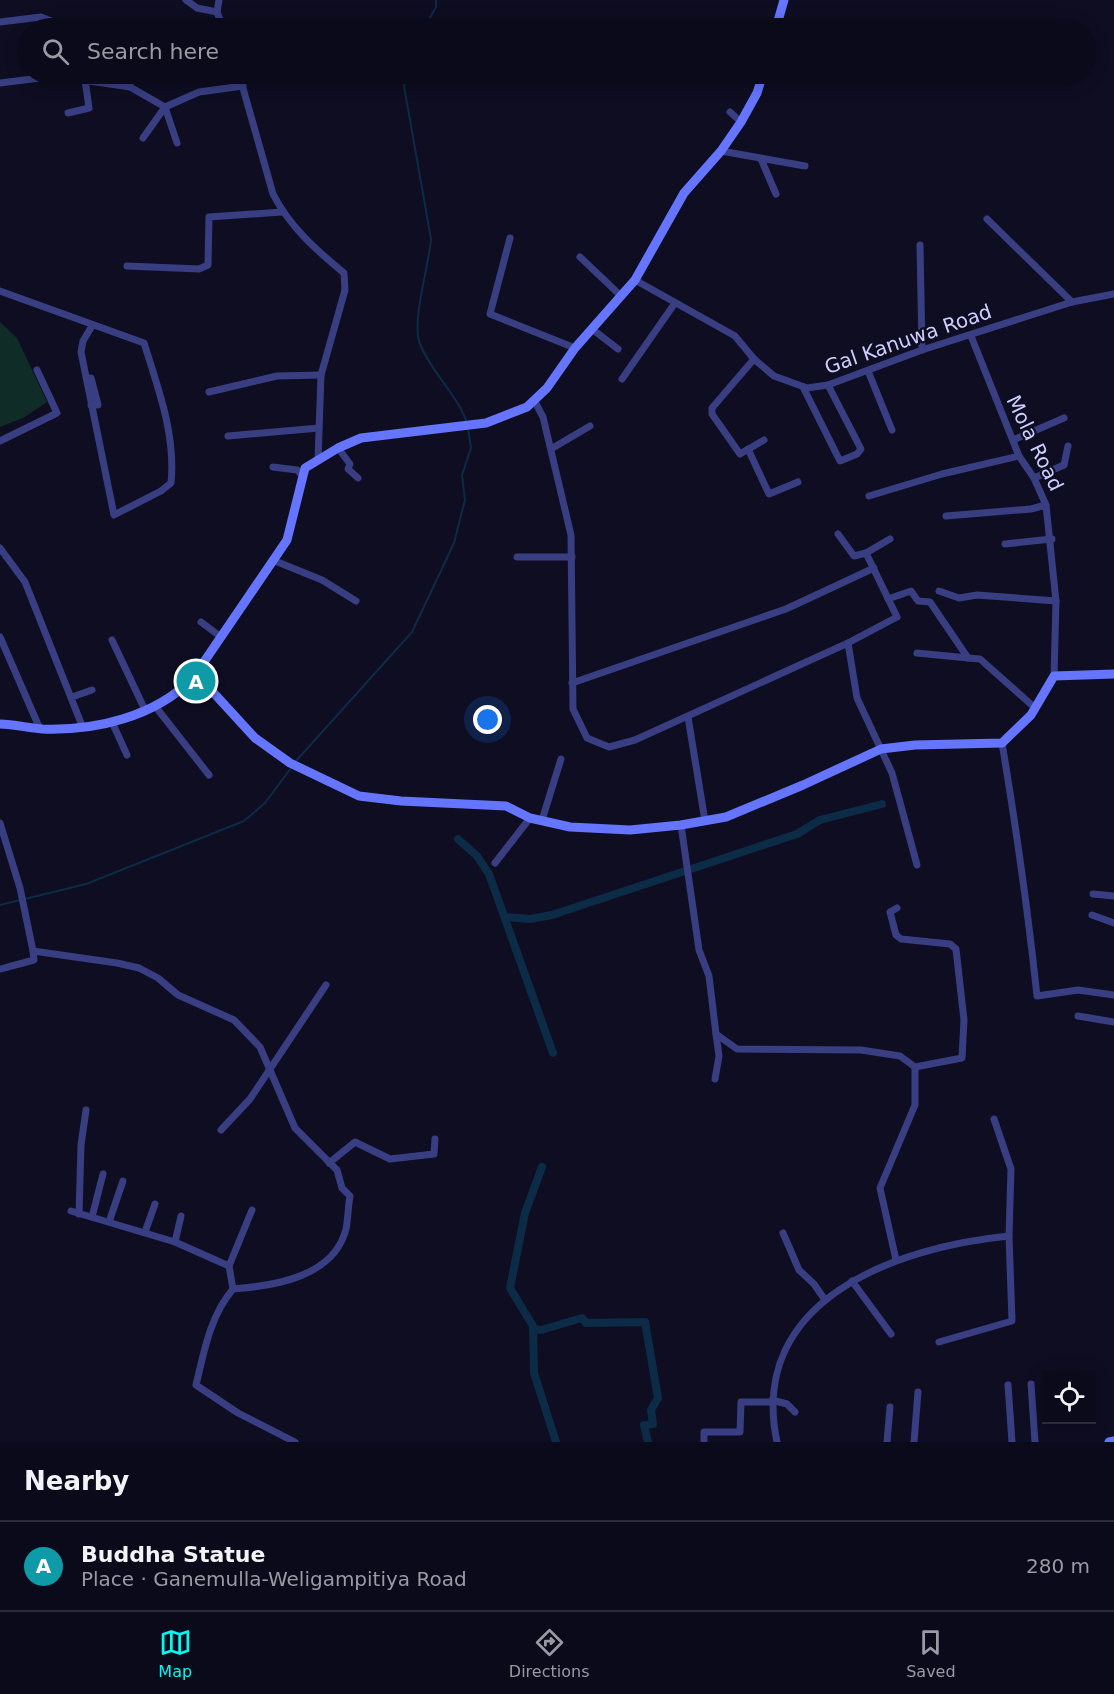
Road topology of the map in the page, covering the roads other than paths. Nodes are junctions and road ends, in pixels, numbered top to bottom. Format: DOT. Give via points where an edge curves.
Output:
graph roads {
  1 [pos="186,0"];
  2 [pos="219,0"];
  3 [pos="784,0"];
  4 [pos="217,12"];
  5 [pos="219,18"];
  6 [pos="779,18"];
  7 [pos="18,20"];
  8 [pos="0,22"];
  9 [pos="18,80"];
  10 [pos="0,83"];
  11 [pos="86,84"];
  12 [pos="111,84"];
  13 [pos="759,84"];
  14 [pos="243,86"];
  15 [pos="130,87"];
  16 [pos="165,107"];
  17 [pos="730,112"];
  18 [pos="68,113"];
  19 [pos="741,122"];
  20 [pos="143,138"];
  21 [pos="177,143"];
  22 [pos="721,151"];
  23 [pos="761,159"];
  24 [pos="805,166"];
  25 [pos="776,194"];
  26 [pos="282,212"];
  27 [pos="987,219"];
  28 [pos="510,238"];
  29 [pos="920,245"];
  30 [pos="580,257"];
  31 [pos="127,266"];
  32 [pos="635,280"];
  33 [pos="0,291"];
  34 [pos="1114,294"];
  35 [pos="621,296"];
  36 [pos="1072,302"];
  37 [pos="675,303"];
  38 [pos="93,326"];
  39 [pos="592,329"];
  40 [pos="971,336"];
  41 [pos="575,348"];
  42 [pos="618,349"];
  43 [pos="922,350"];
  44 [pos="754,359"];
  45 [pos="37,370"];
  46 [pos="868,371"];
  47 [pos="321,375"];
  48 [pos="91,378"];
  49 [pos="622,379"];
  50 [pos="828,385"];
  51 [pos="803,387"];
  52 [pos="209,392"];
  53 [pos="534,400"];
  54 [pos="91,405"];
  55 [pos="1064,418"];
  56 [pos="590,426"];
  57 [pos="319,428"];
  58 [pos="892,430"];
  59 [pos="228,436"];
  60 [pos="764,440"];
  61 [pos="1013,440"];
  62 [pos="0,441"];
  63 [pos="1068,447"];
  64 [pos="338,448"];
  65 [pos="551,449"];
  66 [pos="748,450"];
  67 [pos="1019,456"];
  68 [pos="318,460"];
  69 [pos="273,467"];
  70 [pos="302,475"];
  71 [pos="358,478"];
  72 [pos="1034,478"];
  73 [pos="798,482"];
  74 [pos="869,496"];
  75 [pos="1047,506"];
  76 [pos="946,516"];
  77 [pos="838,534"];
  78 [pos="890,539"];
  79 [pos="1052,539"];
  80 [pos="1005,544"];
  81 [pos="0,548"];
  82 [pos="866,553"];
  83 [pos="516,557"];
  84 [pos="572,557"];
  85 [pos="275,561"];
  86 [pos="874,568"];
  87 [pos="939,591"];
  88 [pos="888,599"];
  89 [pos="356,601"];
  90 [pos="1056,601"];
  91 [pos="201,622"];
  92 [pos="0,637"];
  93 [pos="221,638"];
  94 [pos="112,640"];
  95 [pos="848,643"];
  96 [pos="917,653"];
  97 [pos="968,658"];
  98 [pos="1114,674"];
  99 [pos="1054,676"];
  100 [pos="193,678"];
  101 [pos="572,683"];
  102 [pos="92,690"];
  103 [pos="72,697"];
  104 [pos="155,706"];
  105 [pos="1034,707"];
  106 [pos="145,710"];
  107 [pos="688,717"];
  108 [pos="112,722"];
  109 [pos="0,724"];
  110 [pos="82,728"];
  111 [pos="40,729"];
  112 [pos="1002,743"];
  113 [pos="881,749"];
  114 [pos="127,755"];
  115 [pos="561,759"];
  116 [pos="209,775"];
  117 [pos="530,818"];
  118 [pos="542,820"];
  119 [pos="705,821"];
  120 [pos="0,823"];
  121 [pos="681,825"];
  122 [pos="495,863"];
  123 [pos="917,865"];
  124 [pos="1093,894"];
  125 [pos="1114,896"];
  126 [pos="897,908"];
  127 [pos="1092,915"];
  128 [pos="1114,922"];
  129 [pos="33,951"];
  130 [pos="0,969"];
  131 [pos="326,985"];
  132 [pos="1114,994"];
  133 [pos="1078,1016"];
  134 [pos="1114,1022"];
  135 [pos="716,1034"];
  136 [pos="915,1067"];
  137 [pos="271,1070"];
  138 [pos="715,1079"];
  139 [pos="86,1110"];
  140 [pos="994,1119"];
  141 [pos="220,1130"];
  142 [pos="435,1139"];
  143 [pos="329,1162"];
  144 [pos="103,1174"];
  145 [pos="123,1181"];
  146 [pos="156,1204"];
  147 [pos="252,1210"];
  148 [pos="70,1211"];
  149 [pos="79,1214"];
  150 [pos="182,1216"];
  151 [pos="92,1217"];
  152 [pos="109,1222"];
  153 [pos="145,1232"];
  154 [pos="783,1233"];
  155 [pos="1009,1236"];
  156 [pos="175,1242"];
  157 [pos="896,1260"];
  158 [pos="229,1266"];
  159 [pos="852,1281"];
  160 [pos="233,1289"];
  161 [pos="825,1300"];
  162 [pos="891,1334"];
  163 [pos="939,1342"];
  164 [pos="1031,1384"];
  165 [pos="1008,1385"];
  166 [pos="918,1392"];
  167 [pos="772,1401"];
  168 [pos="890,1407"];
  169 [pos="795,1412"];
  170 [pos="1114,1441"];
  171 [pos="295,1442"];
  172 [pos="704,1442"];
  173 [pos="777,1442"];
  174 [pos="887,1442"];
  175 [pos="914,1442"];
  176 [pos="1012,1442"];
  177 [pos="1035,1442"];
  178 [pos="1109,1442"];
  1 -- 4 [label="street" via="197,8"];
  2 -- 4 [label="street"];
  3 -- 6 [label="street"];
  4 -- 5 [label="street"];
  7 -- 8 [label="street"];
  9 -- 10 [label="street"];
  11 -- 18 [label="street" via="89,108"];
  12 -- 15 [label="street"];
  13 -- 19 [label="street"];
  14 -- 16 [label="street" via="199,92"];
  14 -- 26 [label="street" via="270,184"];
  15 -- 16 [label="street"];
  16 -- 20 [label="street"];
  16 -- 21 [label="street"];
  17 -- 19 [label="street"];
  19 -- 22 [label="street"];
  22 -- 23 [label="street"];
  22 -- 32 [label="street" via="684,193"];
  23 -- 24 [label="street"];
  23 -- 25 [label="street"];
  26 -- 31 [label="street" via="209,217 208,265 199,269"];
  26 -- 47 [label="street" via="308,242 344,273 345,290"];
  27 -- 36 [label="street"];
  28 -- 41 [label="street" via="490,314"];
  29 -- 43 [label="street"];
  30 -- 35 [label="street"];
  32 -- 35 [label="street"];
  32 -- 37 [label="street, Gal Kanuwa Road"];
  33 -- 38 [label="street"];
  34 -- 36 [label="street, Gal Kanuwa Road"];
  35 -- 39 [label="street"];
  36 -- 40 [label="street, Gal Kanuwa Road"];
  37 -- 44 [label="street, Gal Kanuwa Road" via="735,336"];
  37 -- 49 [label="street"];
  38 -- 54 [label="street" via="81,352"];
  38 -- 54 [label="street" via="144,343 164,406 173,465 171,483 162,492 114,515"];
  39 -- 41 [label="street"];
  39 -- 42 [label="street"];
  40 -- 43 [label="street, Gal Kanuwa Road"];
  40 -- 61 [label="street, Mola Road"];
  41 -- 53 [label="street"];
  43 -- 46 [label="street, Gal Kanuwa Road"];
  44 -- 51 [label="street, Gal Kanuwa Road" via="774,376"];
  44 -- 66 [label="street" via="712,408 712,414 740,454"];
  45 -- 62 [label="street" via="57,413"];
  46 -- 50 [label="street, Gal Kanuwa Road"];
  46 -- 58 [label="street"];
  47 -- 52 [label="street" via="277,376"];
  47 -- 57 [label="street"];
  48 -- 54 [label="street" via="98,405"];
  50 -- 51 [label="street, Gal Kanuwa Road"];
  50 -- 51 [label="street" via="861,449 840,461"];
  53 -- 64 [label="street" via="486,423 361,438"];
  53 -- 65 [label="street"];
  55 -- 61 [label="street"];
  56 -- 65 [label="street"];
  57 -- 59 [label="street"];
  57 -- 68 [label="street"];
  60 -- 66 [label="street"];
  61 -- 67 [label="street, Mola Road"];
  63 -- 72 [label="street" via="1064,465"];
  64 -- 68 [label="street"];
  64 -- 71 [label="street" via="350,464 348,469"];
  65 -- 84 [label="street" via="571,536"];
  66 -- 73 [label="street" via="769,494"];
  67 -- 72 [label="street, Mola Road"];
  67 -- 74 [label="street"];
  68 -- 70 [label="street" via="305,468"];
  69 -- 70 [label="street" via="297,470"];
  70 -- 85 [label="street" via="287,540"];
  72 -- 75 [label="street, Mola Road"];
  75 -- 76 [label="street"];
  75 -- 79 [label="street, Mola Road"];
  77 -- 82 [label="street" via="854,556"];
  78 -- 82 [label="street"];
  79 -- 80 [label="street"];
  79 -- 90 [label="street, Mola Road"];
  81 -- 103 [label="street" via="25,582"];
  82 -- 86 [label="street"];
  83 -- 84 [label="street"];
  84 -- 101 [label="street"];
  85 -- 89 [label="street" via="322,580"];
  85 -- 93 [label="street"];
  86 -- 88 [label="street"];
  86 -- 101 [label="street" via="786,609"];
  87 -- 90 [label="street" via="959,598 977,595"];
  88 -- 95 [label="street" via="897,617 894,621"];
  88 -- 97 [label="street" via="911,591 918,601 930,602"];
  90 -- 99 [label="street, Mola Road"];
  91 -- 93 [label="street"];
  92 -- 111 [label="street"];
  93 -- 100 [label="street"];
  94 -- 106 [label="street"];
  95 -- 107 [label="street"];
  95 -- 113 [label="street" via="857,698"];
  96 -- 97 [label="street"];
  97 -- 105 [label="street" via="980,659"];
  98 -- 99 [label="street"];
  99 -- 105 [label="street"];
  100 -- 104 [label="street" via="174,696"];
  100 -- 117 [label="street" via="211,690 255,738 290,763 359,796 506,806"];
  101 -- 107 [label="street" via="573,709 579,726 587,738 609,747"];
  102 -- 103 [label="street"];
  103 -- 110 [label="street"];
  104 -- 106 [label="street"];
  104 -- 116 [label="street"];
  105 -- 112 [label="street" via="1018,730"];
  106 -- 108 [label="street"];
  107 -- 119 [label="street"];
  108 -- 110 [label="street"];
  108 -- 114 [label="street"];
  109 -- 111 [label="street"];
  110 -- 111 [label="street"];
  112 -- 113 [label="street"];
  112 -- 132 [label="street" via="1037,996 1078,990"];
  113 -- 119 [label="street" via="726,817"];
  113 -- 123 [label="street" via="892,773"];
  115 -- 118 [label="street"];
  117 -- 118 [label="street"];
  117 -- 122 [label="street"];
  118 -- 121 [label="street" via="630,830"];
  119 -- 121 [label="street"];
  120 -- 129 [label="street" via="20,888"];
  121 -- 135 [label="street"];
  124 -- 125 [label="street"];
  126 -- 136 [label="street" via="890,912 901,939 950,944 956,949 964,1020 962,1058"];
  127 -- 128 [label="street"];
  129 -- 130 [label="street" via="34,960"];
  129 -- 137 [label="street" via="139,968 178,995 234,1020 260,1047"];
  131 -- 137 [label="street"];
  133 -- 134 [label="street"];
  135 -- 136 [label="street" via="737,1049 861,1050 900,1056"];
  135 -- 138 [label="street" via="719,1056"];
  136 -- 157 [label="street" via="915,1105 880,1188"];
  137 -- 141 [label="street"];
  137 -- 143 [label="street" via="295,1128"];
  139 -- 149 [label="street"];
  140 -- 155 [label="street" via="1011,1169"];
  142 -- 143 [label="street" via="434,1154 390,1159 355,1142"];
  143 -- 160 [label="street" via="350,1196 345,1231 330,1259 304,1274 267,1286"];
  144 -- 151 [label="street"];
  145 -- 152 [label="street"];
  146 -- 153 [label="street"];
  147 -- 158 [label="street"];
  148 -- 149 [label="street"];
  149 -- 151 [label="street"];
  150 -- 156 [label="street"];
  151 -- 152 [label="street"];
  152 -- 153 [label="street"];
  153 -- 156 [label="street"];
  154 -- 161 [label="street" via="799,1270"];
  155 -- 157 [label="street" via="977,1239"];
  155 -- 163 [label="street" via="1012,1321"];
  156 -- 158 [label="street"];
  157 -- 159 [label="street"];
  158 -- 160 [label="street"];
  159 -- 161 [label="street"];
  159 -- 162 [label="street"];
  160 -- 171 [label="street" via="222,1303 208,1336 196,1385 238,1413"];
  161 -- 167 [label="street" via="797,1329 782,1358"];
  164 -- 177 [label="street"];
  165 -- 176 [label="street"];
  166 -- 175 [label="street"];
  167 -- 169 [label="street" via="787,1404"];
  167 -- 172 [label="street" via="741,1402 740,1432 704,1432"];
  167 -- 173 [label="street"];
  168 -- 174 [label="street"];
  170 -- 178 [label="street"];
}
